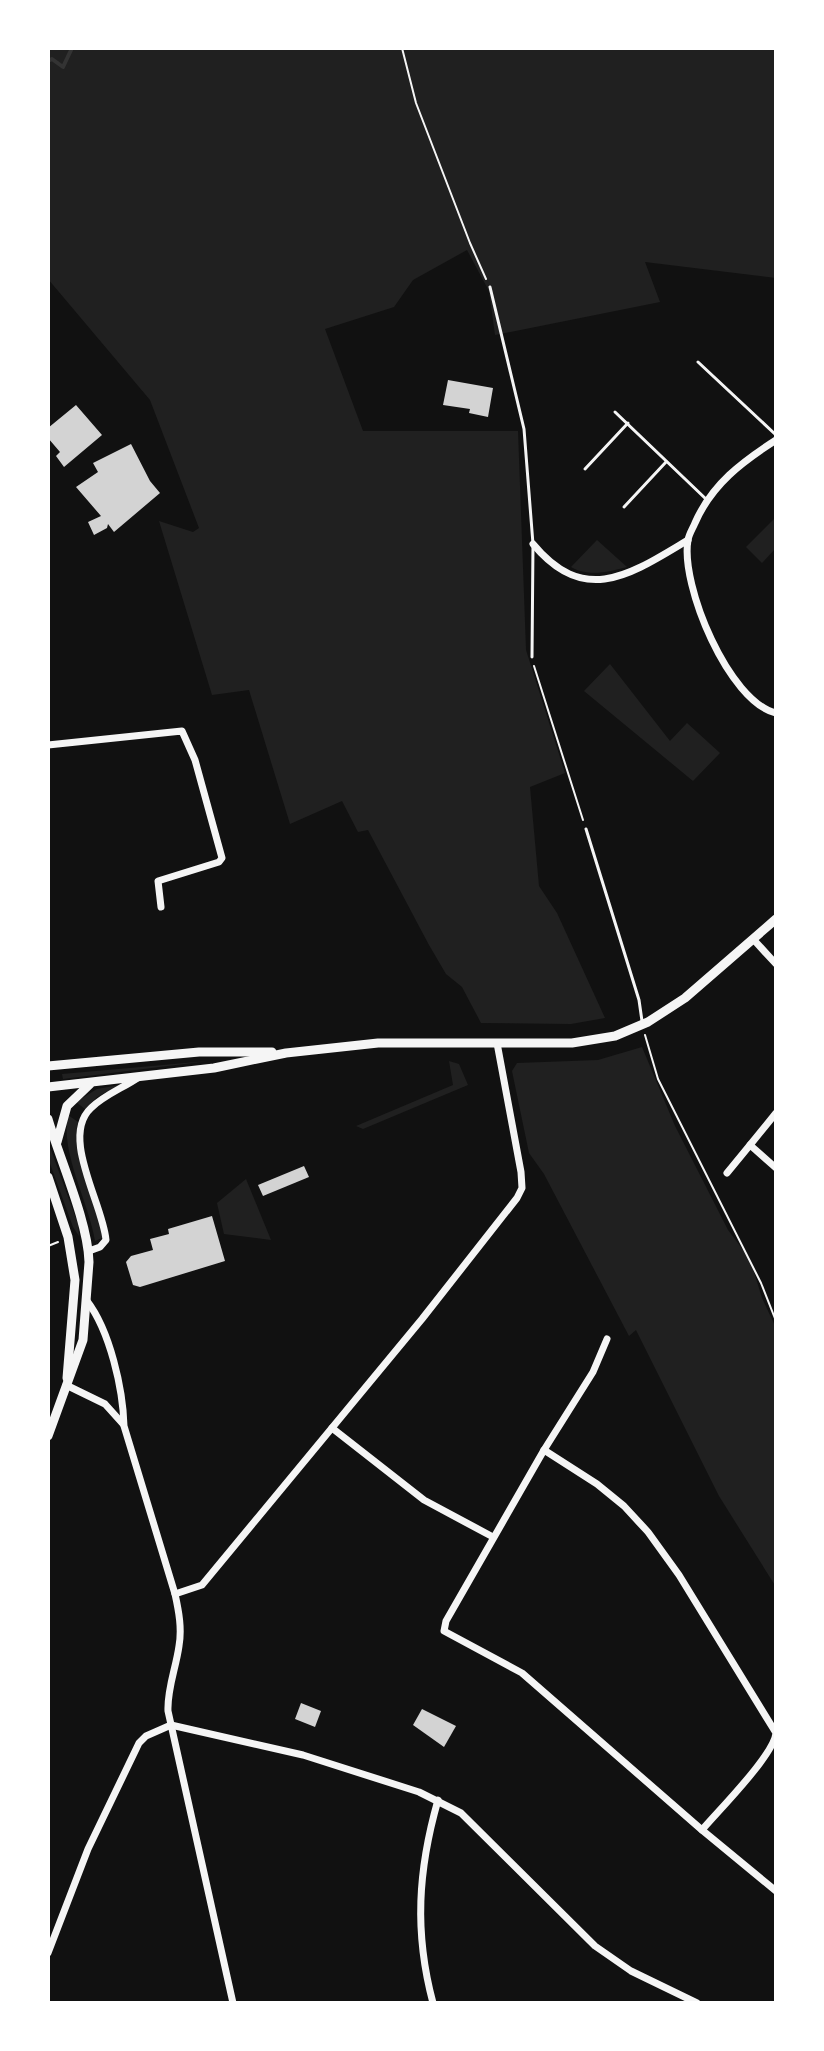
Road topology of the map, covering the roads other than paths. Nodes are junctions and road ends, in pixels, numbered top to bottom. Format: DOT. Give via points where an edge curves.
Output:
graph roads {
  1 [pos="490,287"];
  2 [pos="698,362"];
  3 [pos="615,412"];
  4 [pos="628,423"];
  5 [pos="776,438"];
  6 [pos="666,462"];
  7 [pos="585,469"];
  8 [pos="707,500"];
  9 [pos="624,507"];
  10 [pos="688,540"];
  11 [pos="533,544"];
  12 [pos="532,657"];
  13 [pos="776,713"];
  14 [pos="48,745"];
  15 [pos="586,829"];
  16 [pos="161,907"];
  17 [pos="776,919"];
  18 [pos="753,939"];
  19 [pos="776,964"];
  20 [pos="643,1025"];
  21 [pos="497,1043"];
  22 [pos="286,1053"];
  23 [pos="48,1066"];
  24 [pos="139,1077"];
  25 [pos="93,1082"];
  26 [pos="48,1087"];
  27 [pos="776,1113"];
  28 [pos="48,1119"];
  29 [pos="750,1145"];
  30 [pos="56,1146"];
  31 [pos="776,1168"];
  32 [pos="727,1173"];
  33 [pos="48,1177"];
  34 [pos="89,1251"];
  35 [pos="87,1301"];
  36 [pos="607,1339"];
  37 [pos="66,1385"];
  38 [pos="124,1426"];
  39 [pos="332,1428"];
  40 [pos="48,1436"];
  41 [pos="544,1450"];
  42 [pos="493,1537"];
  43 [pos="175,1594"];
  44 [pos="171,1725"];
  45 [pos="438,1800"];
  46 [pos="702,1830"];
  47 [pos="776,1891"];
  48 [pos="48,1953"];
  49 [pos="233,2003"];
  50 [pos="433,2003"];
  51 [pos="697,2003"];
  1 -- 11 [label="lane" via="524,429"];
  2 -- 5 [label="lane"];
  3 -- 4 [label="lane"];
  4 -- 6 [label="lane"];
  4 -- 7 [label="lane"];
  5 -- 8 [label="street" via="719,483"];
  6 -- 8 [label="lane"];
  6 -- 9 [label="lane"];
  8 -- 10 [label="street"];
  10 -- 11 [label="street" via="632,573 600,580 568,575"];
  10 -- 13 [label="street" via="701,619 737,683 757,705"];
  11 -- 12 [label="lane"];
  14 -- 16 [label="street" via="182,731 222,858 158,881"];
  15 -- 20 [label="lane"];
  17 -- 18 [label="main road"];
  18 -- 19 [label="street"];
  18 -- 20 [label="main road" via="685,998"];
  20 -- 21 [label="main road" via="572,1043"];
  21 -- 22 [label="main road" via="397,1042"];
  21 -- 39 [label="street" via="522,1188 509,1213"];
  22 -- 23 [label="main road" via="229,1051"];
  22 -- 24 [label="main road"];
  24 -- 25 [label="main road"];
  24 -- 34 [label="street" via="88,1110 80,1125 81,1155 106,1240"];
  25 -- 26 [label="main road"];
  25 -- 30 [label="main road" via="67,1106"];
  27 -- 29 [label="street"];
  28 -- 30 [label="main road"];
  29 -- 31 [label="street"];
  29 -- 32 [label="street"];
  30 -- 34 [label="main road"];
  33 -- 37 [label="main road" via="68,1237 75,1280"];
  34 -- 35 [label="main road"];
  35 -- 37 [label="main road" via="83,1340"];
  35 -- 38 [label="street" via="99,1317 124,1402"];
  36 -- 41 [label="street" via="593,1372"];
  37 -- 38 [label="street" via="105,1404"];
  37 -- 40 [label="main road"];
  38 -- 43 [label="street"];
  39 -- 42 [label="street" via="424,1500"];
  39 -- 43 [label="street" via="202,1585"];
  41 -- 42 [label="street"];
  41 -- 46 [label="street" via="597,1484 648,1532 776,1733 766,1756"];
  42 -- 46 [label="street" via="444,1631 522,1673"];
  43 -- 44 [label="street" via="180,1644 168,1698"];
  44 -- 45 [label="street" via="303,1755"];
  44 -- 48 [label="street" via="139,1743 88,1849"];
  44 -- 49 [label="street"];
  45 -- 50 [label="street" via="425,1846 420,1914"];
  45 -- 51 [label="street" via="461,1813 595,1946 631,1971"];
  46 -- 47 [label="street"];
}
